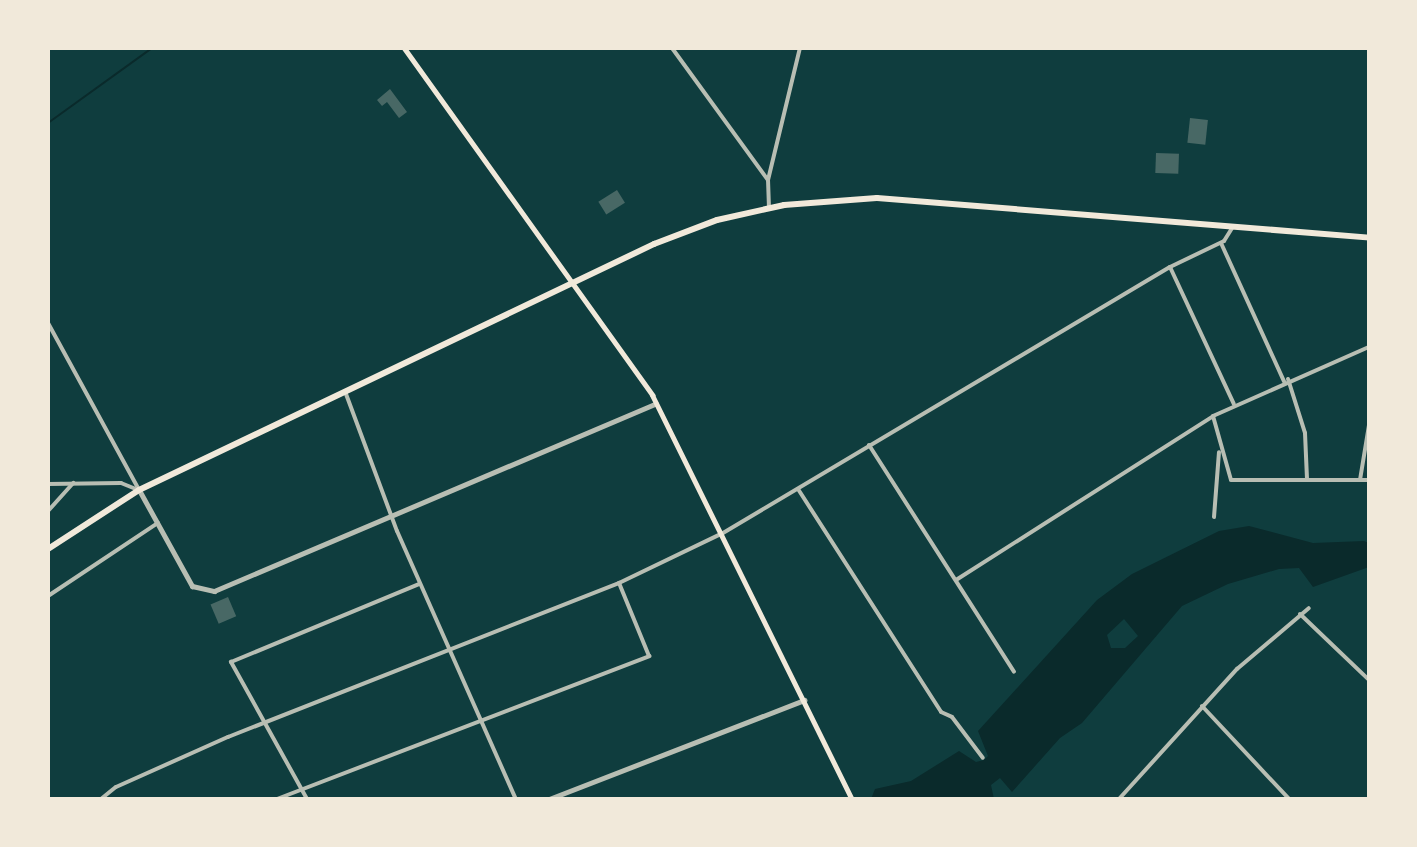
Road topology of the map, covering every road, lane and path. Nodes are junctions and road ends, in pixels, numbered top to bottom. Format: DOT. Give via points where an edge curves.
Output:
graph roads {
  1 [pos="404,48"];
  2 [pos="672,48"];
  3 [pos="800,48"];
  4 [pos="768,180"];
  5 [pos="769,208"];
  6 [pos="1232,226"];
  7 [pos="1369,238"];
  8 [pos="1221,243"];
  9 [pos="1170,267"];
  10 [pos="575,281"];
  11 [pos="48,323"];
  12 [pos="1369,347"];
  13 [pos="1286,380"];
  14 [pos="346,394"];
  15 [pos="656,403"];
  16 [pos="1234,404"];
  17 [pos="1213,416"];
  18 [pos="1369,425"];
  19 [pos="1219,444"];
  20 [pos="869,445"];
  21 [pos="1307,479"];
  22 [pos="1360,480"];
  23 [pos="1369,480"];
  24 [pos="73,483"];
  25 [pos="48,484"];
  26 [pos="798,489"];
  27 [pos="139,490"];
  28 [pos="48,511"];
  29 [pos="391,516"];
  30 [pos="1214,517"];
  31 [pos="158,523"];
  32 [pos="723,533"];
  33 [pos="48,549"];
  34 [pos="956,580"];
  35 [pos="619,583"];
  36 [pos="419,584"];
  37 [pos="48,596"];
  38 [pos="1309,608"];
  39 [pos="1300,613"];
  40 [pos="450,651"];
  41 [pos="1014,672"];
  42 [pos="1369,680"];
  43 [pos="804,700"];
  44 [pos="1202,706"];
  45 [pos="483,720"];
  46 [pos="265,724"];
  47 [pos="983,758"];
  48 [pos="302,789"];
  49 [pos="101,799"];
  50 [pos="277,799"];
  51 [pos="307,799"];
  52 [pos="516,799"];
  53 [pos="549,799"];
  54 [pos="852,799"];
  55 [pos="1119,799"];
  56 [pos="1289,799"];
  1 -- 10 [label="main road"];
  2 -- 4 [label="street"];
  3 -- 4 [label="street"];
  4 -- 5 [label="street"];
  5 -- 6 [label="highway" via="901,198"];
  5 -- 10 [label="highway" via="717,220"];
  6 -- 7 [label="highway"];
  6 -- 8 [label="street"];
  8 -- 9 [label="street"];
  8 -- 13 [label="street"];
  9 -- 16 [label="street"];
  9 -- 20 [label="street"];
  10 -- 14 [label="highway"];
  10 -- 15 [label="main road"];
  11 -- 27 [label="street"];
  12 -- 13 [label="street"];
  13 -- 16 [label="street"];
  13 -- 21 [label="street" via="1305,433"];
  14 -- 27 [label="highway"];
  14 -- 29 [label="street"];
  15 -- 29 [label="street"];
  15 -- 32 [label="main road"];
  16 -- 17 [label="street"];
  17 -- 19 [label="street"];
  17 -- 34 [label="street"];
  18 -- 22 [label="street"];
  19 -- 21 [label="street" via="1231,480"];
  19 -- 30 [label="street"];
  20 -- 26 [label="street"];
  20 -- 34 [label="street"];
  21 -- 22 [label="street"];
  22 -- 23 [label="street"];
  24 -- 25 [label="street"];
  24 -- 27 [label="street" via="121,483"];
  24 -- 28 [label="street"];
  26 -- 32 [label="street"];
  26 -- 47 [label="street" via="941,712 952,717"];
  27 -- 31 [label="street"];
  27 -- 33 [label="highway"];
  29 -- 31 [label="street" via="214,591 192,586"];
  29 -- 36 [label="street"];
  31 -- 37 [label="street"];
  32 -- 35 [label="street"];
  32 -- 43 [label="main road"];
  34 -- 41 [label="street"];
  35 -- 40 [label="street"];
  35 -- 45 [label="street" via="649,656"];
  36 -- 40 [label="street"];
  36 -- 46 [label="street" via="231,662"];
  38 -- 39 [label="street"];
  39 -- 42 [label="street"];
  39 -- 44 [label="street"];
  40 -- 45 [label="street"];
  40 -- 46 [label="street"];
  43 -- 53 [label="street"];
  43 -- 54 [label="main road"];
  44 -- 55 [label="street"];
  44 -- 56 [label="street"];
  45 -- 48 [label="street"];
  45 -- 52 [label="street"];
  46 -- 48 [label="street"];
  46 -- 49 [label="street" via="116,787"];
  48 -- 50 [label="street"];
  48 -- 51 [label="street"];
}
